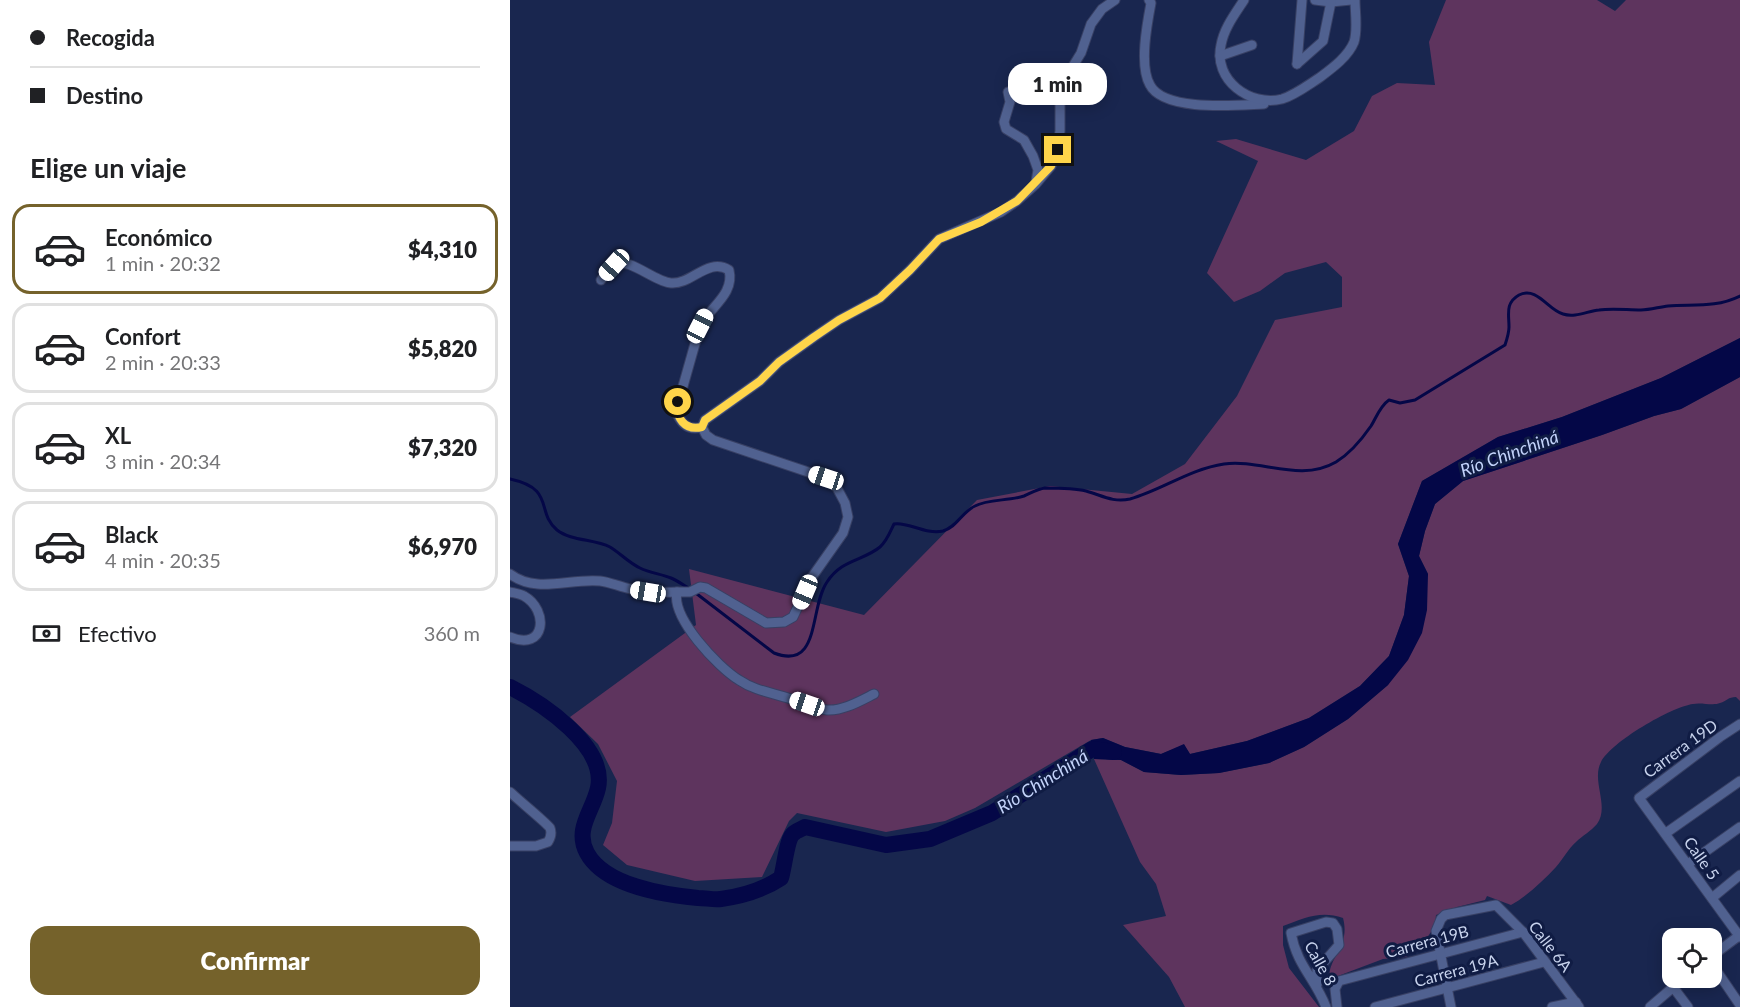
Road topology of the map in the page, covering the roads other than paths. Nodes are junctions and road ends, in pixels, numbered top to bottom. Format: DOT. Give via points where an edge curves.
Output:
graph roads {
  1 [pos="1115,0"];
  2 [pos="1149,0"];
  3 [pos="1244,0"];
  4 [pos="1302,0"];
  5 [pos="1315,0"];
  6 [pos="1353,0"];
  7 [pos="1331,2"];
  8 [pos="1252,45"];
  9 [pos="1220,56"];
  10 [pos="1008,92"];
  11 [pos="1282,99"];
  12 [pos="1035,185"];
  13 [pos="601,280"];
  14 [pos="702,427"];
  15 [pos="510,574"];
  16 [pos="510,592"];
  17 [pos="677,592"];
  18 [pos="510,637"];
  19 [pos="874,694"];
  20 [pos="1740,724"];
  21 [pos="1740,781"];
  22 [pos="510,792"];
  23 [pos="1639,798"];
  24 [pos="1740,827"];
  25 [pos="1666,833"];
  26 [pos="510,846"];
  27 [pos="1688,864"];
  28 [pos="1740,875"];
  29 [pos="1712,898"];
  30 [pos="1523,932"];
  31 [pos="1740,935"];
  32 [pos="1722,948"];
  33 [pos="1439,953"];
  34 [pos="1544,962"];
  35 [pos="1722,979"];
  36 [pos="1317,985"];
  37 [pos="1447,988"];
  38 [pos="1672,988"];
  39 [pos="1674,988"];
  40 [pos="1577,1005"];
  41 [pos="1740,1005"];
  42 [pos="1326,1007"];
  43 [pos="1338,1007"];
  44 [pos="1375,1007"];
  45 [pos="1451,1007"];
  46 [pos="1552,1007"];
  47 [pos="1650,1007"];
  48 [pos="1688,1007"];
  1 -- 12 [label="street" via="1091,24 1081,53 1062,84 1058,150"];
  2 -- 11 [label="street" via="1145,72 1150,87 1160,95 1183,104 1201,105 1273,104"];
  3 -- 9 [label="street" via="1224,33"];
  4 -- 7 [label="street" via="1297,64 1323,41"];
  5 -- 7 [label="street"];
  6 -- 7 [label="street"];
  6 -- 11 [label="street" via="1354,41 1348,51 1327,72"];
  8 -- 9 [label="street"];
  9 -- 11 [label="street" via="1227,78 1240,92 1257,99"];
  10 -- 12 [label="street" via="1006,129 1024,140 1033,156 1038,170"];
  12 -- 14 [label="street" via="1001,212 939,239 880,298 839,320 779,362 760,381 705,420"];
  13 -- 14 [label="street" via="614,265 622,263 675,284 714,267 729,270 730,288 700,326 676,411 686,426"];
  14 -- 17 [label="street" via="713,440 826,478 845,502 848,517 793,617 784,622 766,623 706,588"];
  15 -- 17 [label="street" via="532,585 588,580 648,592"];
  16 -- 18 [label="street" via="532,602 541,622 535,638 526,641"];
  17 -- 19 [label="street" via="679,609 698,641 739,681 824,710 837,710"];
  20 -- 23 [label="street, Carrera 19D"];
  21 -- 25 [label="street"];
  22 -- 26 [label="street" via="548,824 551,831 548,842 543,844"];
  23 -- 25 [label="street, Calle 5"];
  24 -- 27 [label="street"];
  25 -- 27 [label="street, Calle 5"];
  27 -- 29 [label="street, Calle 5"];
  28 -- 29 [label="street"];
  29 -- 31 [label="street, Calle 5"];
  30 -- 33 [label="street, Carrera 19B"];
  30 -- 33 [label="street, Calle 6A" via="1496,905 1445,915 1436,931"];
  30 -- 34 [label="street, Calle 6A"];
  31 -- 32 [label="street"];
  33 -- 37 [label="street"];
  33 -- 43 [label="street, Carrera 19B" via="1339,981 1335,989"];
  34 -- 37 [label="street, Carrera 19A"];
  34 -- 40 [label="street, Calle 6A"];
  35 -- 41 [label="street"];
  36 -- 36 [label="street, Calle 8" via="1294,951 1291,933 1326,921 1337,929 1339,945 1317,970"];
  36 -- 42 [label="street, Calle 8"];
  37 -- 44 [label="street, Carrera 19A"];
  37 -- 45 [label="street"];
  38 -- 47 [label="street"];
  39 -- 48 [label="street"];
  40 -- 46 [label="street"];
}
